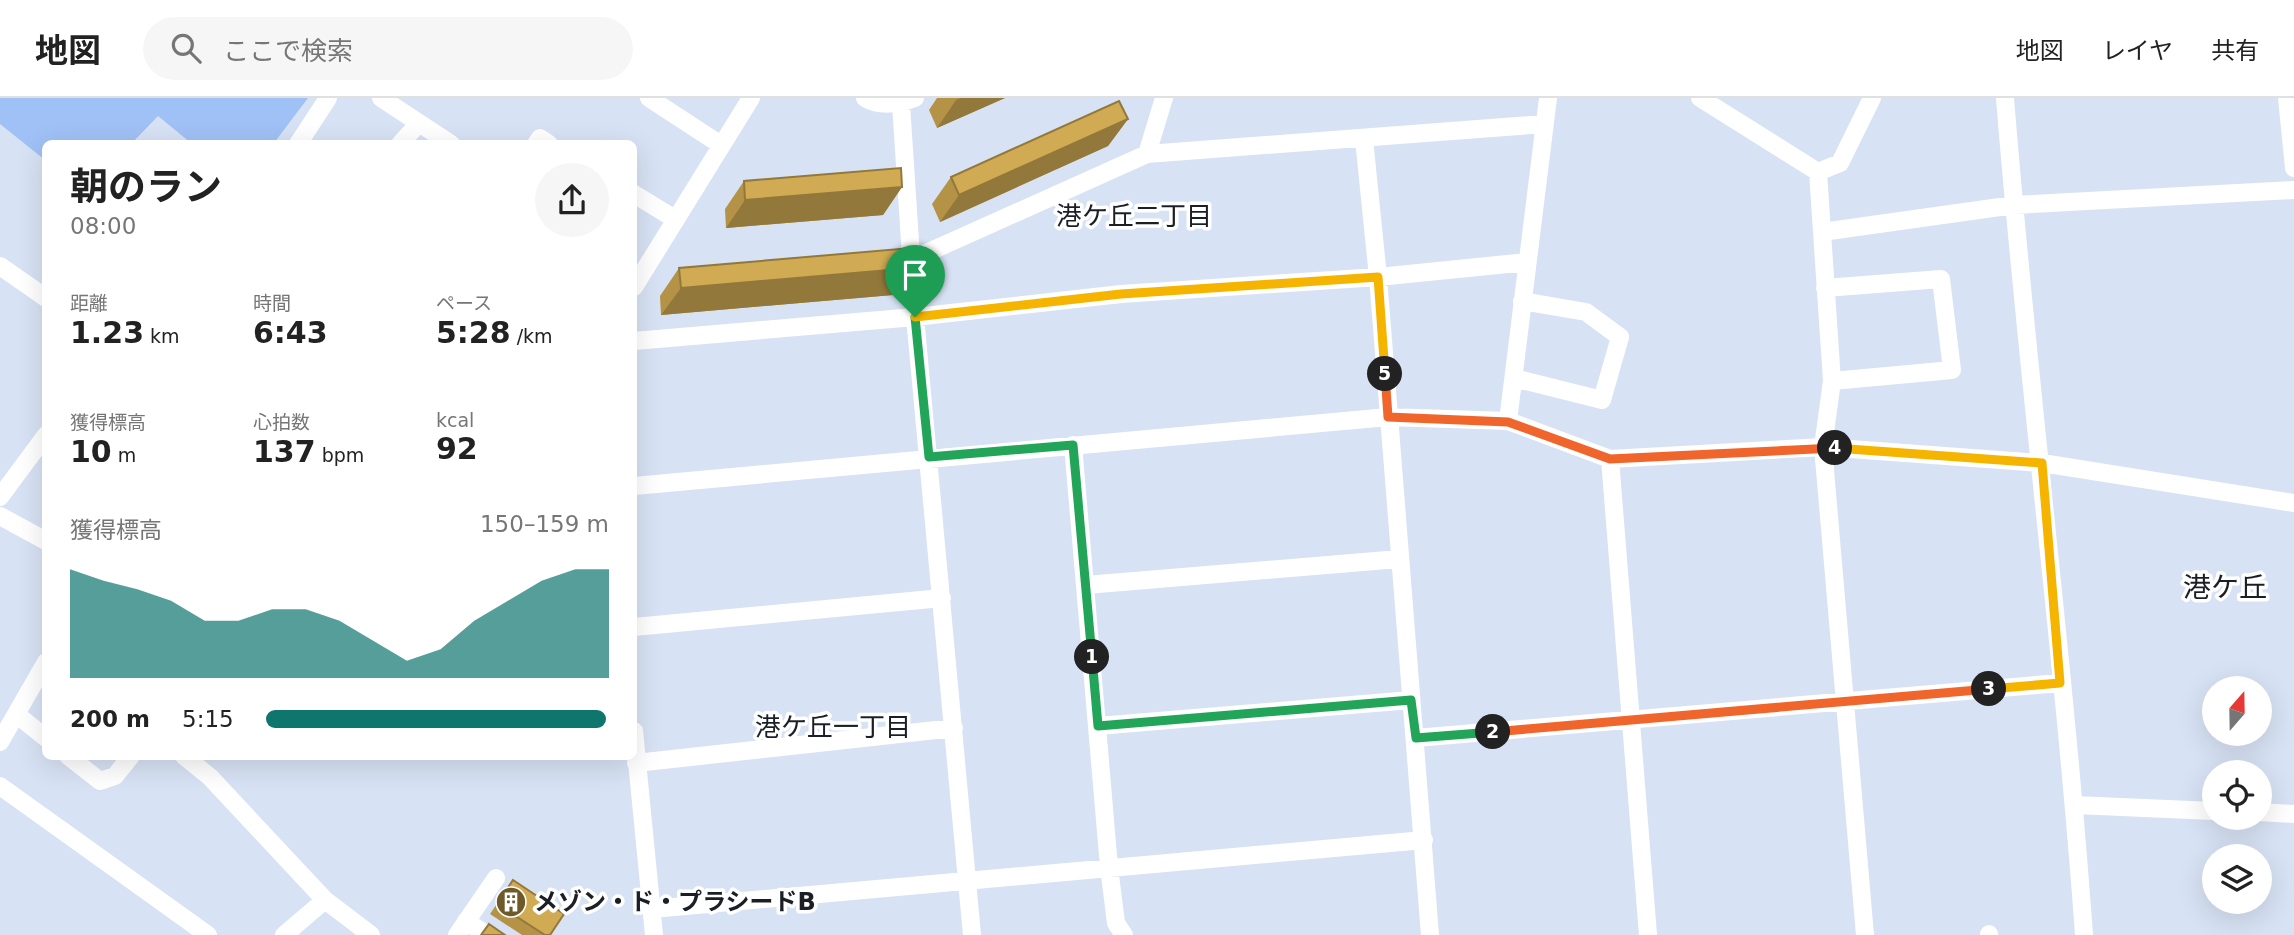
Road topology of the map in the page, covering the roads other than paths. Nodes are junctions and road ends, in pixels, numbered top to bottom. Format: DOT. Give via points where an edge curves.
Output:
graph roads {
  1 [pos="328,98"];
  2 [pos="381,98"];
  3 [pos="649,98"];
  4 [pos="751,98"];
  5 [pos="865,98"];
  6 [pos="1164,98"];
  7 [pos="1548,98"];
  8 [pos="1700,98"];
  9 [pos="1872,98"];
  10 [pos="2005,98"];
  11 [pos="2287,98"];
  12 [pos="908,101"];
  13 [pos="419,123"];
  14 [pos="1544,124"];
  15 [pos="1364,139"];
  16 [pos="301,140"];
  17 [pos="404,140"];
  18 [pos="445,140"];
  19 [pos="721,145"];
  20 [pos="1147,154"];
  21 [pos="2294,168"];
  22 [pos="1818,172"];
  23 [pos="2294,190"];
  24 [pos="637,196"];
  25 [pos="2014,205"];
  26 [pos="675,219"];
  27 [pos="1822,232"];
  28 [pos="913,259"];
  29 [pos="1527,262"];
  30 [pos="0,266"];
  31 [pos="639,266"];
  32 [pos="1378,277"];
  33 [pos="1825,288"];
  34 [pos="42,295"];
  35 [pos="1522,301"];
  36 [pos="915,317"];
  37 [pos="637,341"];
  38 [pos="1514,377"];
  39 [pos="1832,381"];
  40 [pos="1388,417"];
  41 [pos="1508,422"];
  42 [pos="42,440"];
  43 [pos="1073,445"];
  44 [pos="1823,447"];
  45 [pos="929,457"];
  46 [pos="1610,459"];
  47 [pos="2042,463"];
  48 [pos="637,486"];
  49 [pos="0,498"];
  50 [pos="2294,503"];
  51 [pos="0,516"];
  52 [pos="42,539"];
  53 [pos="1399,559"];
  54 [pos="1086,586"];
  55 [pos="942,598"];
  56 [pos="637,628"];
  57 [pos="42,669"];
  58 [pos="2060,683"];
  59 [pos="1411,700"];
  60 [pos="1845,701"];
  61 [pos="16,714"];
  62 [pos="1630,720"];
  63 [pos="1098,726"];
  64 [pos="954,728"];
  65 [pos="42,735"];
  66 [pos="1416,738"];
  67 [pos="0,742"];
  68 [pos="73,760"];
  69 [pos="128,760"];
  70 [pos="189,760"];
  71 [pos="636,760"];
  72 [pos="636,763"];
  73 [pos="0,786"];
  74 [pos="2075,805"];
  75 [pos="2202,810"];
  76 [pos="2272,813"];
  77 [pos="2294,814"];
  78 [pos="1424,840"];
  79 [pos="1109,867"];
  80 [pos="496,878"];
  81 [pos="967,880"];
  82 [pos="325,900"];
  83 [pos="652,909"];
  84 [pos="461,928"];
  85 [pos="208,935"];
  86 [pos="284,935"];
  87 [pos="371,935"];
  88 [pos="487,935"];
  89 [pos="654,935"];
  90 [pos="972,935"];
  91 [pos="1124,935"];
  92 [pos="1430,935"];
  93 [pos="1648,935"];
  94 [pos="1865,935"];
  95 [pos="2084,935"];
  1 -- 16 [label="street"];
  2 -- 13 [label="street"];
  3 -- 19 [label="street"];
  4 -- 19 [label="street"];
  5 -- 12 [label="street" via="870,102"];
  6 -- 20 [label="street"];
  7 -- 14 [label="street"];
  8 -- 22 [label="street"];
  9 -- 22 [label="street" via="1840,163"];
  10 -- 25 [label="street"];
  11 -- 21 [label="street"];
  12 -- 28 [label="street"];
  13 -- 17 [label="street"];
  13 -- 18 [label="street"];
  14 -- 15 [label="street"];
  14 -- 29 [label="street"];
  15 -- 20 [label="street"];
  15 -- 32 [label="street"];
  19 -- 26 [label="street"];
  20 -- 28 [label="street"];
  22 -- 27 [label="street"];
  23 -- 25 [label="street"];
  24 -- 26 [label="street"];
  25 -- 27 [label="street"];
  25 -- 47 [label="street"];
  26 -- 31 [label="street"];
  27 -- 33 [label="street"];
  28 -- 36 [label="street"];
  29 -- 32 [label="street"];
  29 -- 35 [label="street"];
  30 -- 34 [label="street"];
  32 -- 36 [label="street" via="1121,294"];
  32 -- 40 [label="street"];
  33 -- 39 [label="street"];
  33 -- 39 [label="street" via="1941,279 1952,370"];
  35 -- 38 [label="street"];
  35 -- 38 [label="street" via="1586,312 1620,337 1602,400"];
  36 -- 37 [label="street"];
  36 -- 45 [label="street"];
  38 -- 41 [label="street"];
  39 -- 44 [label="street"];
  40 -- 41 [label="street"];
  40 -- 43 [label="street"];
  40 -- 53 [label="street"];
  41 -- 46 [label="street"];
  42 -- 49 [label="street"];
  43 -- 45 [label="street"];
  43 -- 54 [label="street"];
  44 -- 46 [label="street"];
  44 -- 47 [label="street"];
  44 -- 60 [label="street"];
  45 -- 48 [label="street"];
  45 -- 55 [label="street"];
  46 -- 62 [label="street"];
  47 -- 50 [label="street"];
  47 -- 58 [label="street"];
  51 -- 52 [label="street"];
  53 -- 54 [label="street"];
  53 -- 59 [label="street"];
  54 -- 63 [label="street"];
  55 -- 56 [label="street"];
  55 -- 64 [label="street"];
  57 -- 61 [label="street"];
  58 -- 60 [label="street"];
  58 -- 74 [label="street"];
  59 -- 63 [label="street"];
  59 -- 66 [label="street"];
  60 -- 62 [label="street"];
  60 -- 94 [label="street"];
  61 -- 65 [label="street"];
  61 -- 67 [label="street"];
  62 -- 66 [label="street"];
  62 -- 93 [label="street"];
  63 -- 79 [label="street"];
  64 -- 72 [label="street"];
  64 -- 81 [label="street"];
  66 -- 78 [label="street"];
  68 -- 69 [label="street" via="100,781 115,776"];
  70 -- 82 [label="street"];
  71 -- 72 [label="street"];
  72 -- 83 [label="street"];
  73 -- 85 [label="street"];
  74 -- 75 [label="street"];
  74 -- 95 [label="street"];
  76 -- 77 [label="street"];
  78 -- 79 [label="street"];
  78 -- 92 [label="street"];
  79 -- 81 [label="street"];
  79 -- 91 [label="street" via="1116,923"];
  80 -- 84 [label="street"];
  81 -- 83 [label="street"];
  81 -- 90 [label="street"];
  82 -- 86 [label="street"];
  82 -- 87 [label="street"];
  83 -- 89 [label="street"];
  84 -- 88 [label="street"];
}
